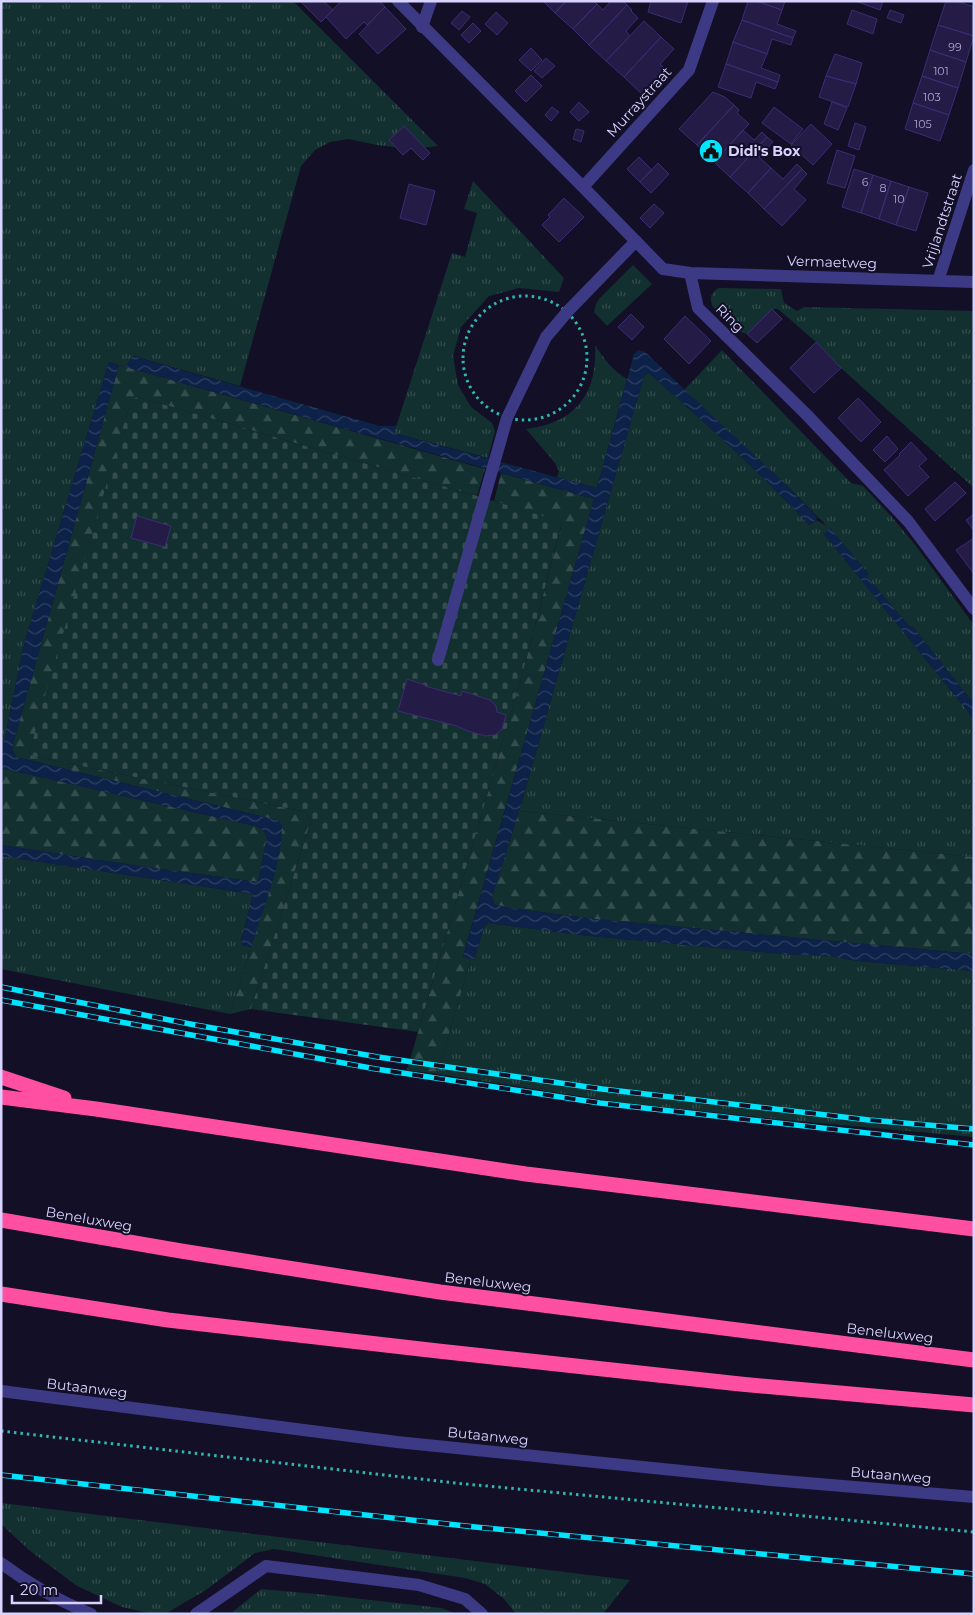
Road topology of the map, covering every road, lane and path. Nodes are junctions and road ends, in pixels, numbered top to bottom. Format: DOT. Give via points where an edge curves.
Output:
graph roads {
  1 [pos="398,1"];
  2 [pos="432,1"];
  3 [pos="713,1"];
  4 [pos="422,27"];
  5 [pos="974,170"];
  6 [pos="583,187"];
  7 [pos="636,242"];
  8 [pos="690,273"];
  9 [pos="938,281"];
  10 [pos="974,282"];
  11 [pos="974,609"];
  12 [pos="438,660"];
  13 [pos="1,1078"];
  14 [pos="1,1097"];
  15 [pos="96,1109"];
  16 [pos="1,1220"];
  17 [pos="974,1228"];
  18 [pos="1,1294"];
  19 [pos="974,1360"];
  20 [pos="1,1391"];
  21 [pos="974,1405"];
  22 [pos="1,1432"];
  23 [pos="974,1497"];
  24 [pos="974,1532"];
  25 [pos="1,1563"];
  26 [pos="91,1614"];
  27 [pos="196,1614"];
  28 [pos="482,1614"];
  1 -- 4 [label="street"];
  2 -- 4 [label="street"];
  3 -- 6 [label="street, Murraystraat" via="689,70"];
  4 -- 6 [label="street"];
  5 -- 9 [label="street, Vrijlandtstraat"];
  6 -- 7 [label="street"];
  7 -- 8 [label="street" via="663,269"];
  7 -- 12 [label="street" via="546,338 507,418"];
  8 -- 9 [label="street, Vermaetweg"];
  8 -- 11 [label="street, Ring" via="698,308 805,412 908,521"];
  9 -- 10 [label="street, Vermaetweg"];
  13 -- 15 [label="highway"];
  14 -- 15 [label="highway"];
  15 -- 17 [label="highway" via="526,1174"];
  16 -- 19 [label="highway, Beneluxweg" via="440,1292"];
  18 -- 21 [label="highway" via="168,1320 409,1348 740,1384"];
  20 -- 23 [label="street, Butaanweg" via="397,1442"];
  22 -- 24 [label="path" via="445,1482"];
  25 -- 26 [label="street" via="25,1581"];
  27 -- 28 [label="street" via="266,1566 419,1585 465,1599"];
}
